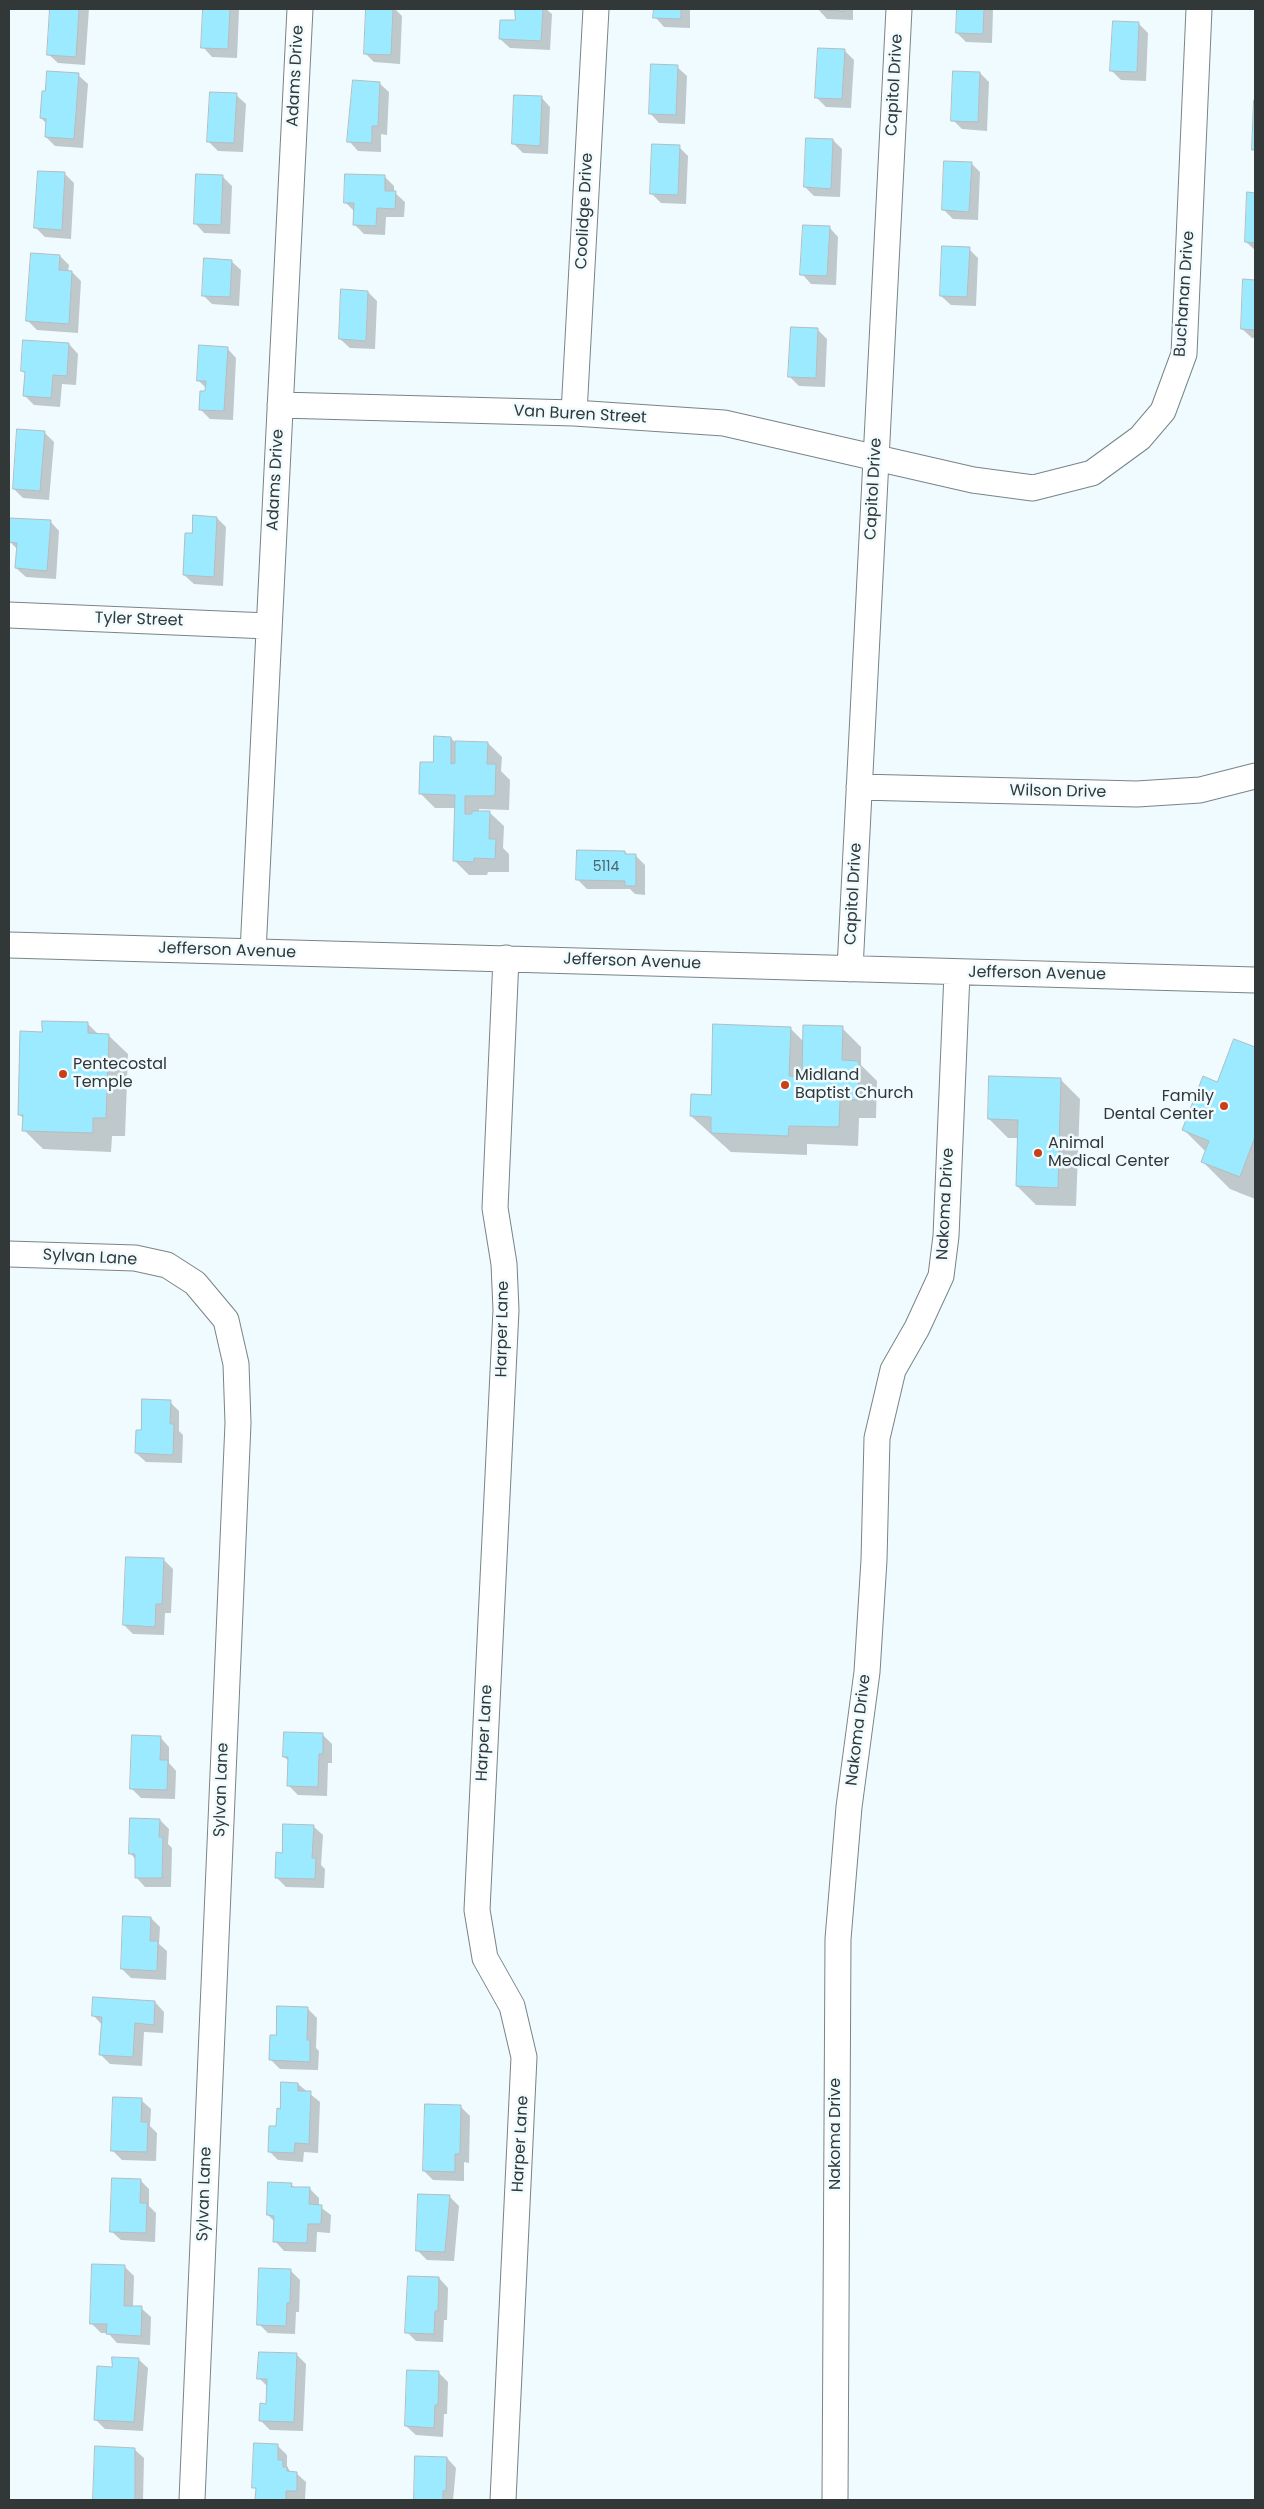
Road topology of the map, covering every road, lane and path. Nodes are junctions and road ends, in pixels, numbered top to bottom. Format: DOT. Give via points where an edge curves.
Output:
graph roads {
  1 [pos="300,9"];
  2 [pos="596,9"];
  3 [pos="899,9"];
  4 [pos="1199,9"];
  5 [pos="280,405"];
  6 [pos="574,413"];
  7 [pos="876,459"];
  8 [pos="9,615"];
  9 [pos="268,626"];
  10 [pos="1255,776"];
  11 [pos="859,787"];
  12 [pos="9,945"];
  13 [pos="253,952"];
  14 [pos="506,958"];
  15 [pos="850,969"];
  16 [pos="957,973"];
  17 [pos="1255,980"];
  18 [pos="9,1254"];
  19 [pos="192,2500"];
  20 [pos="503,2500"];
  21 [pos="835,2500"];
  1 -- 5 [label="street, Adams Drive"];
  2 -- 6 [label="street, Coolidge Drive"];
  3 -- 7 [label="street, Capitol Drive"];
  4 -- 7 [label="street, Buchanan Drive" via="1184,354 1163,411 1140,438 1092,473 1033,488 973,480"];
  5 -- 6 [label="street, Van Buren Street"];
  5 -- 9 [label="street, Adams Drive"];
  6 -- 7 [label="street, Van Buren Street" via="724,423"];
  7 -- 11 [label="street, Capitol Drive"];
  8 -- 9 [label="street, Tyler Street"];
  9 -- 13 [label="street, Adams Drive"];
  10 -- 11 [label="street, Wilson Drive" via="1200,790 1137,794"];
  11 -- 15 [label="street, Capitol Drive"];
  12 -- 13 [label="street, Jefferson Avenue"];
  13 -- 14 [label="street, Jefferson Avenue"];
  14 -- 15 [label="street, Jefferson Avenue"];
  14 -- 20 [label="street, Harper Lane" via="494,1208 504,1264 506,1310 476,1910 485,1958 512,2006 524,2056"];
  15 -- 16 [label="street, Jefferson Avenue"];
  16 -- 17 [label="street, Jefferson Avenue"];
  16 -- 21 [label="street, Nakoma Drive" via="946,1236 941,1276 893,1370 877,1438 867,1672 849,1807 838,1939"];
  18 -- 19 [label="street, Sylvan Lane" via="134,1258 167,1265 195,1283 226,1320 236,1364 238,1432"];
}
